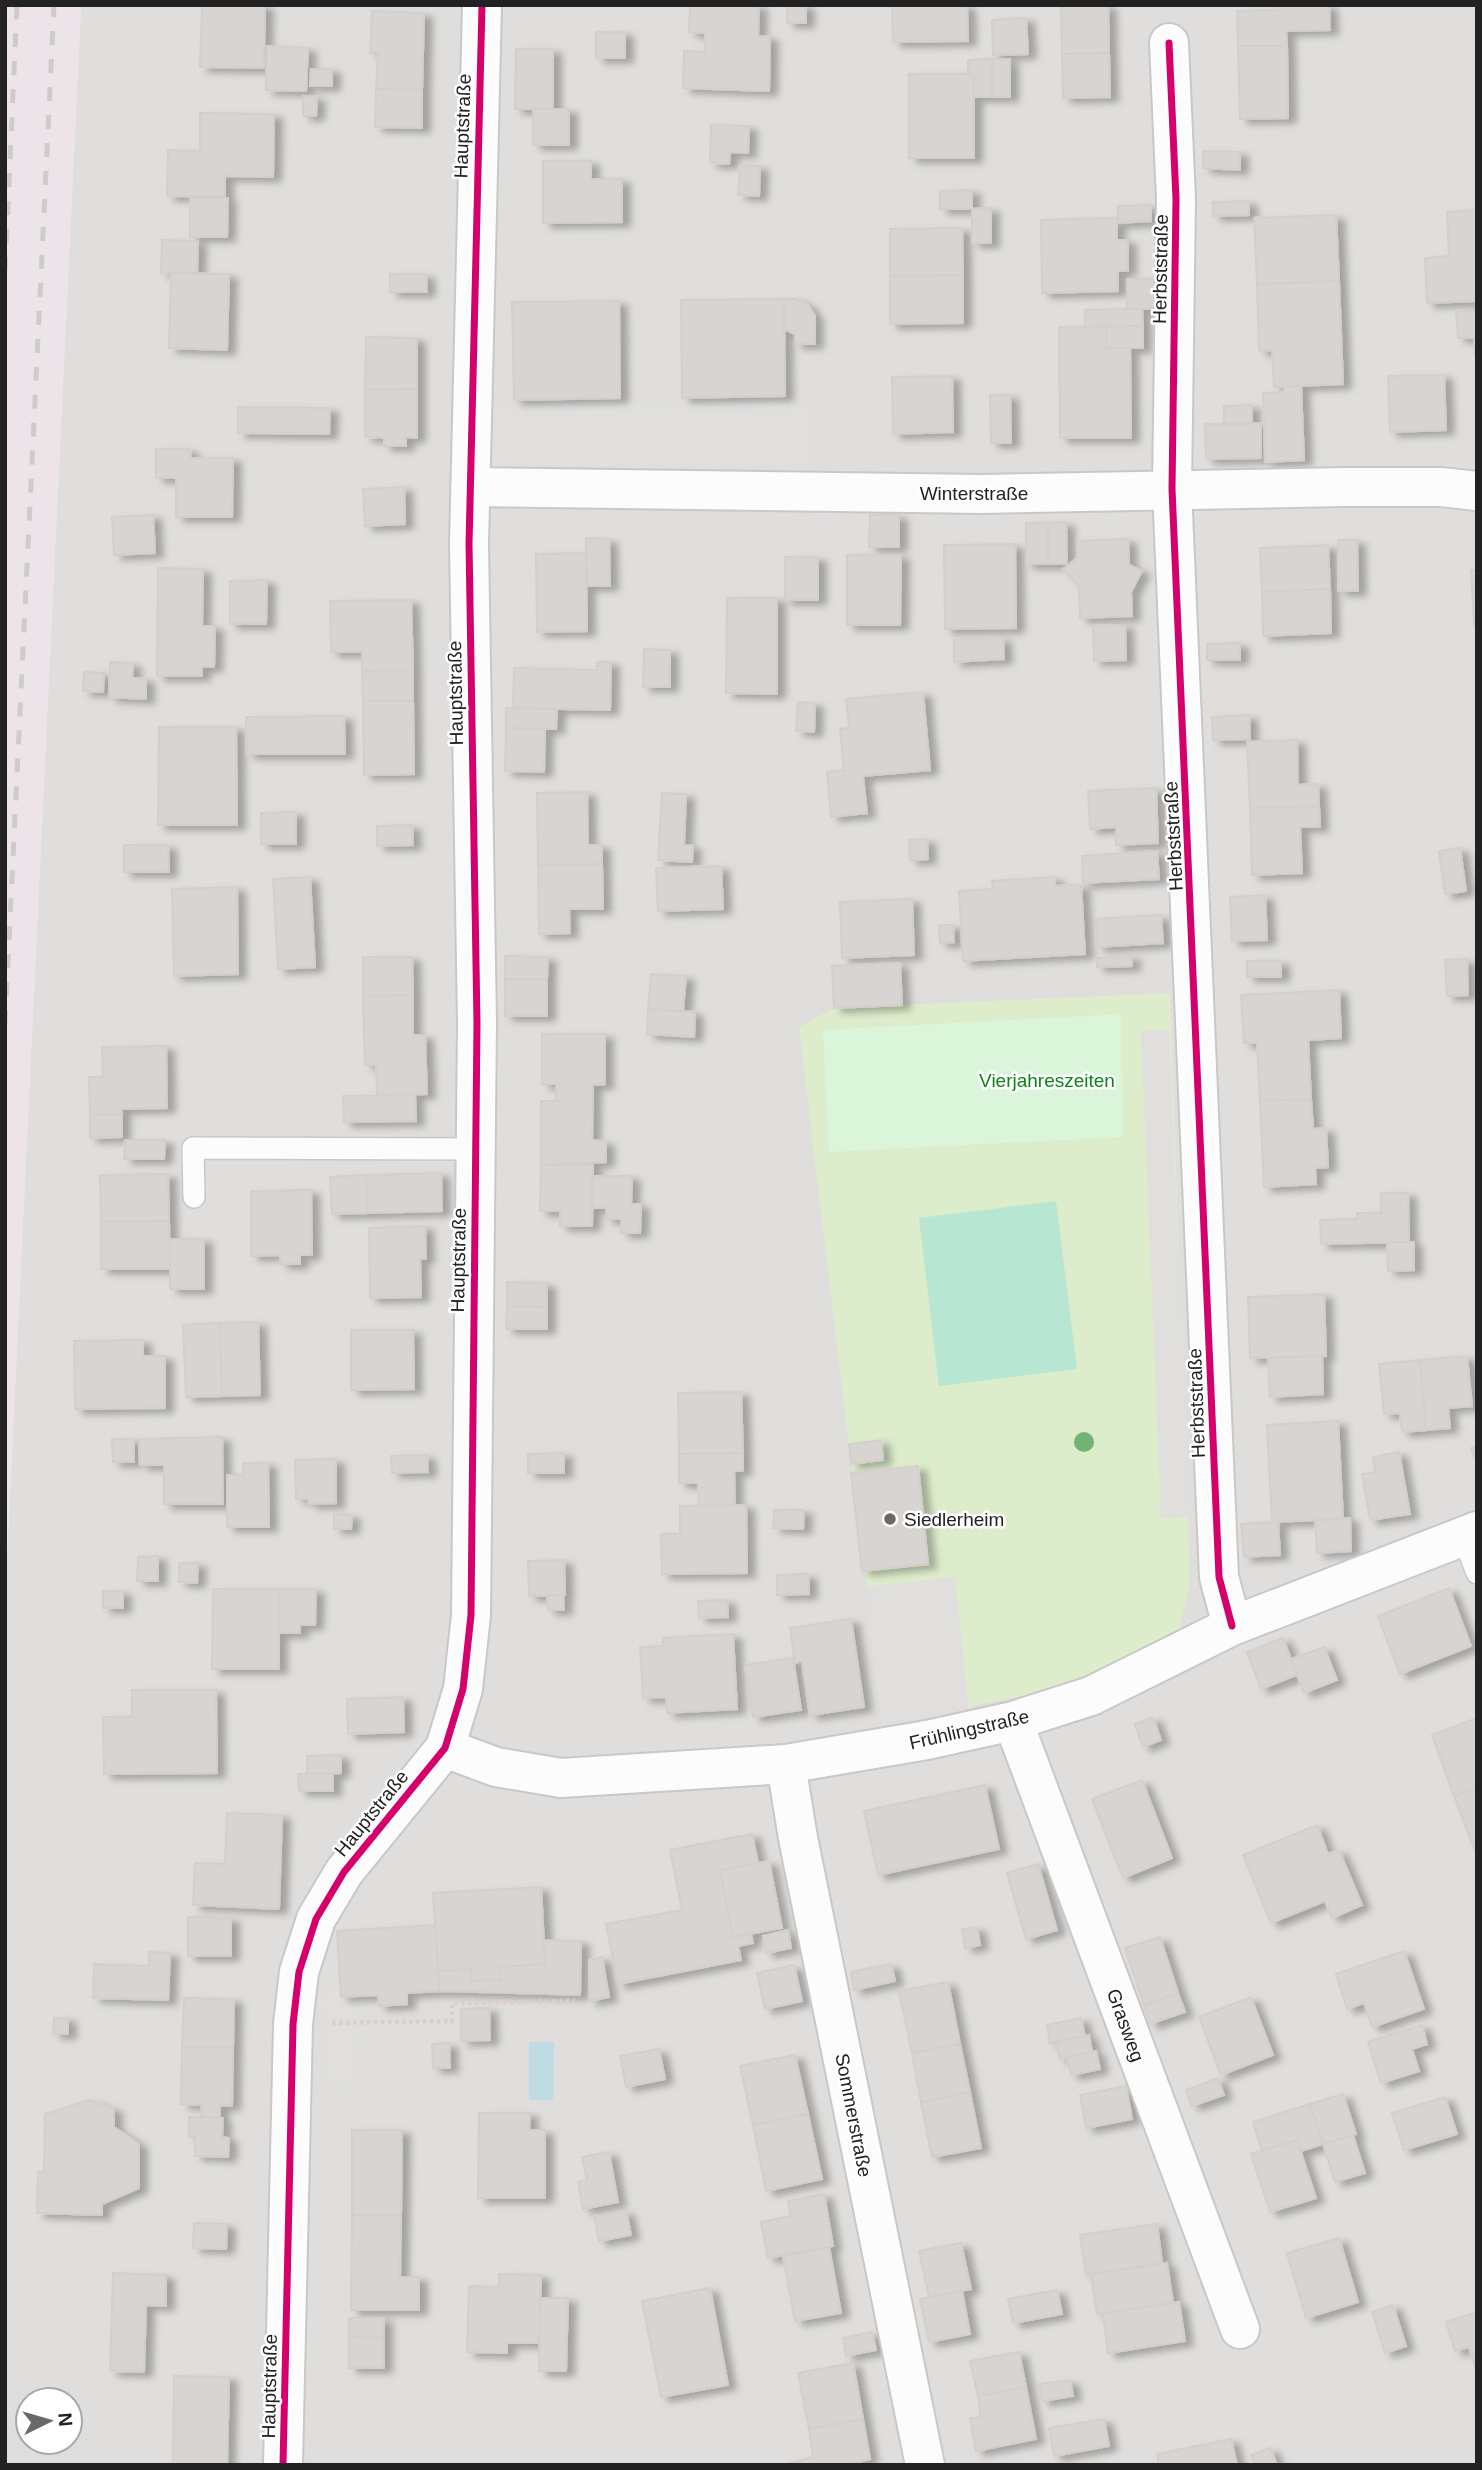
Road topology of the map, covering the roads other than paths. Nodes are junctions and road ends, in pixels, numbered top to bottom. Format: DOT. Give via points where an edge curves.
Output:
graph roads {
  1 [pos="482,5"];
  2 [pos="1169,43"];
  3 [pos="470,487"];
  4 [pos="1172,489"];
  5 [pos="1477,491"];
  6 [pos="475,1149"];
  7 [pos="194,1197"];
  8 [pos="1470,1533"];
  9 [pos="1477,1573"];
  10 [pos="1232,1626"];
  11 [pos="1013,1721"];
  12 [pos="445,1748"];
  13 [pos="786,1765"];
  14 [pos="1240,2329"];
  15 [pos="283,2465"];
  16 [pos="925,2465"];
  1 -- 3 [label="street, Hauptstraße"];
  2 -- 4 [label="street, Herbststraße" via="1176,199"];
  3 -- 4 [label="street, Winterstraße" via="983,494"];
  3 -- 6 [label="street, Hauptstraße"];
  4 -- 5 [label="street, Winterstraße" via="1441,487"];
  4 -- 10 [label="street, Herbststraße" via="1219,1577"];
  6 -- 7 [label="lane" via="193,1148"];
  6 -- 12 [label="street, Hauptstraße" via="471,1615 463,1689"];
  8 -- 9 [label="lane, Frühlingstraße"];
  8 -- 10 [label="street, Frühlingstraße"];
  10 -- 11 [label="street, Frühlingstraße" via="1091,1696"];
  11 -- 13 [label="street, Frühlingstraße"];
  11 -- 14 [label="street, Grasweg"];
  12 -- 13 [label="street, Frühlingstraße" via="495,1767 561,1778"];
  12 -- 15 [label="street, Hauptstraße" via="344,1872 316,1919 299,1972 293,2024"];
  13 -- 16 [label="street, Sommerstraße"];
}
